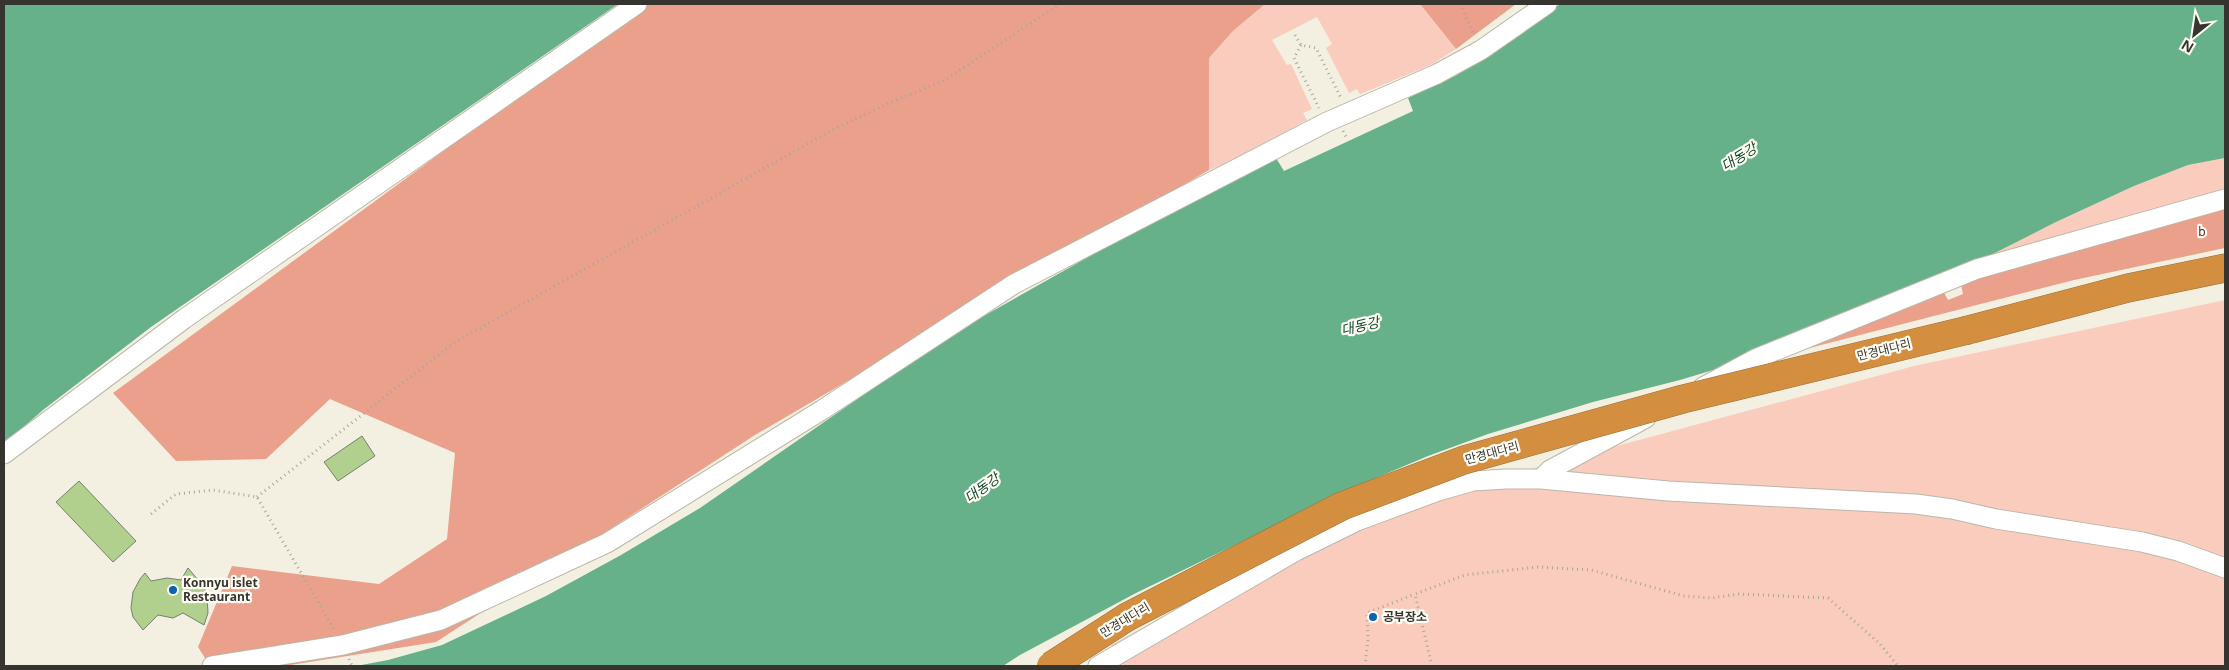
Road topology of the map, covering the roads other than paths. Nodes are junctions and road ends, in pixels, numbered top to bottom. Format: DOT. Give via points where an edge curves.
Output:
graph roads {
  1 [pos="637,4"];
  2 [pos="1546,4"];
  3 [pos="2225,199"];
  4 [pos="2225,268"];
  5 [pos="4,454"];
  6 [pos="1541,480"];
  7 [pos="2225,568"];
  8 [pos="212,666"];
  9 [pos="1051,666"];
  10 [pos="1098,666"];
  1 -- 5 [label="street" via="184,319"];
  2 -- 8 [label="street" via="1480,50 1437,74 1326,122 1014,284 822,410 607,543 442,620 343,645"];
  3 -- 6 [label="street" via="1952,277 1755,359 1550,470"];
  4 -- 9 [label="highway, 만경대다리, bridge" via="2128,288 1684,399 1464,460 1342,506 1127,617"];
  6 -- 7 [label="street" via="1952,508 1996,519 2142,542"];
  6 -- 10 [label="street" via="1473,482 1438,491 1357,521 1296,552"];
}
